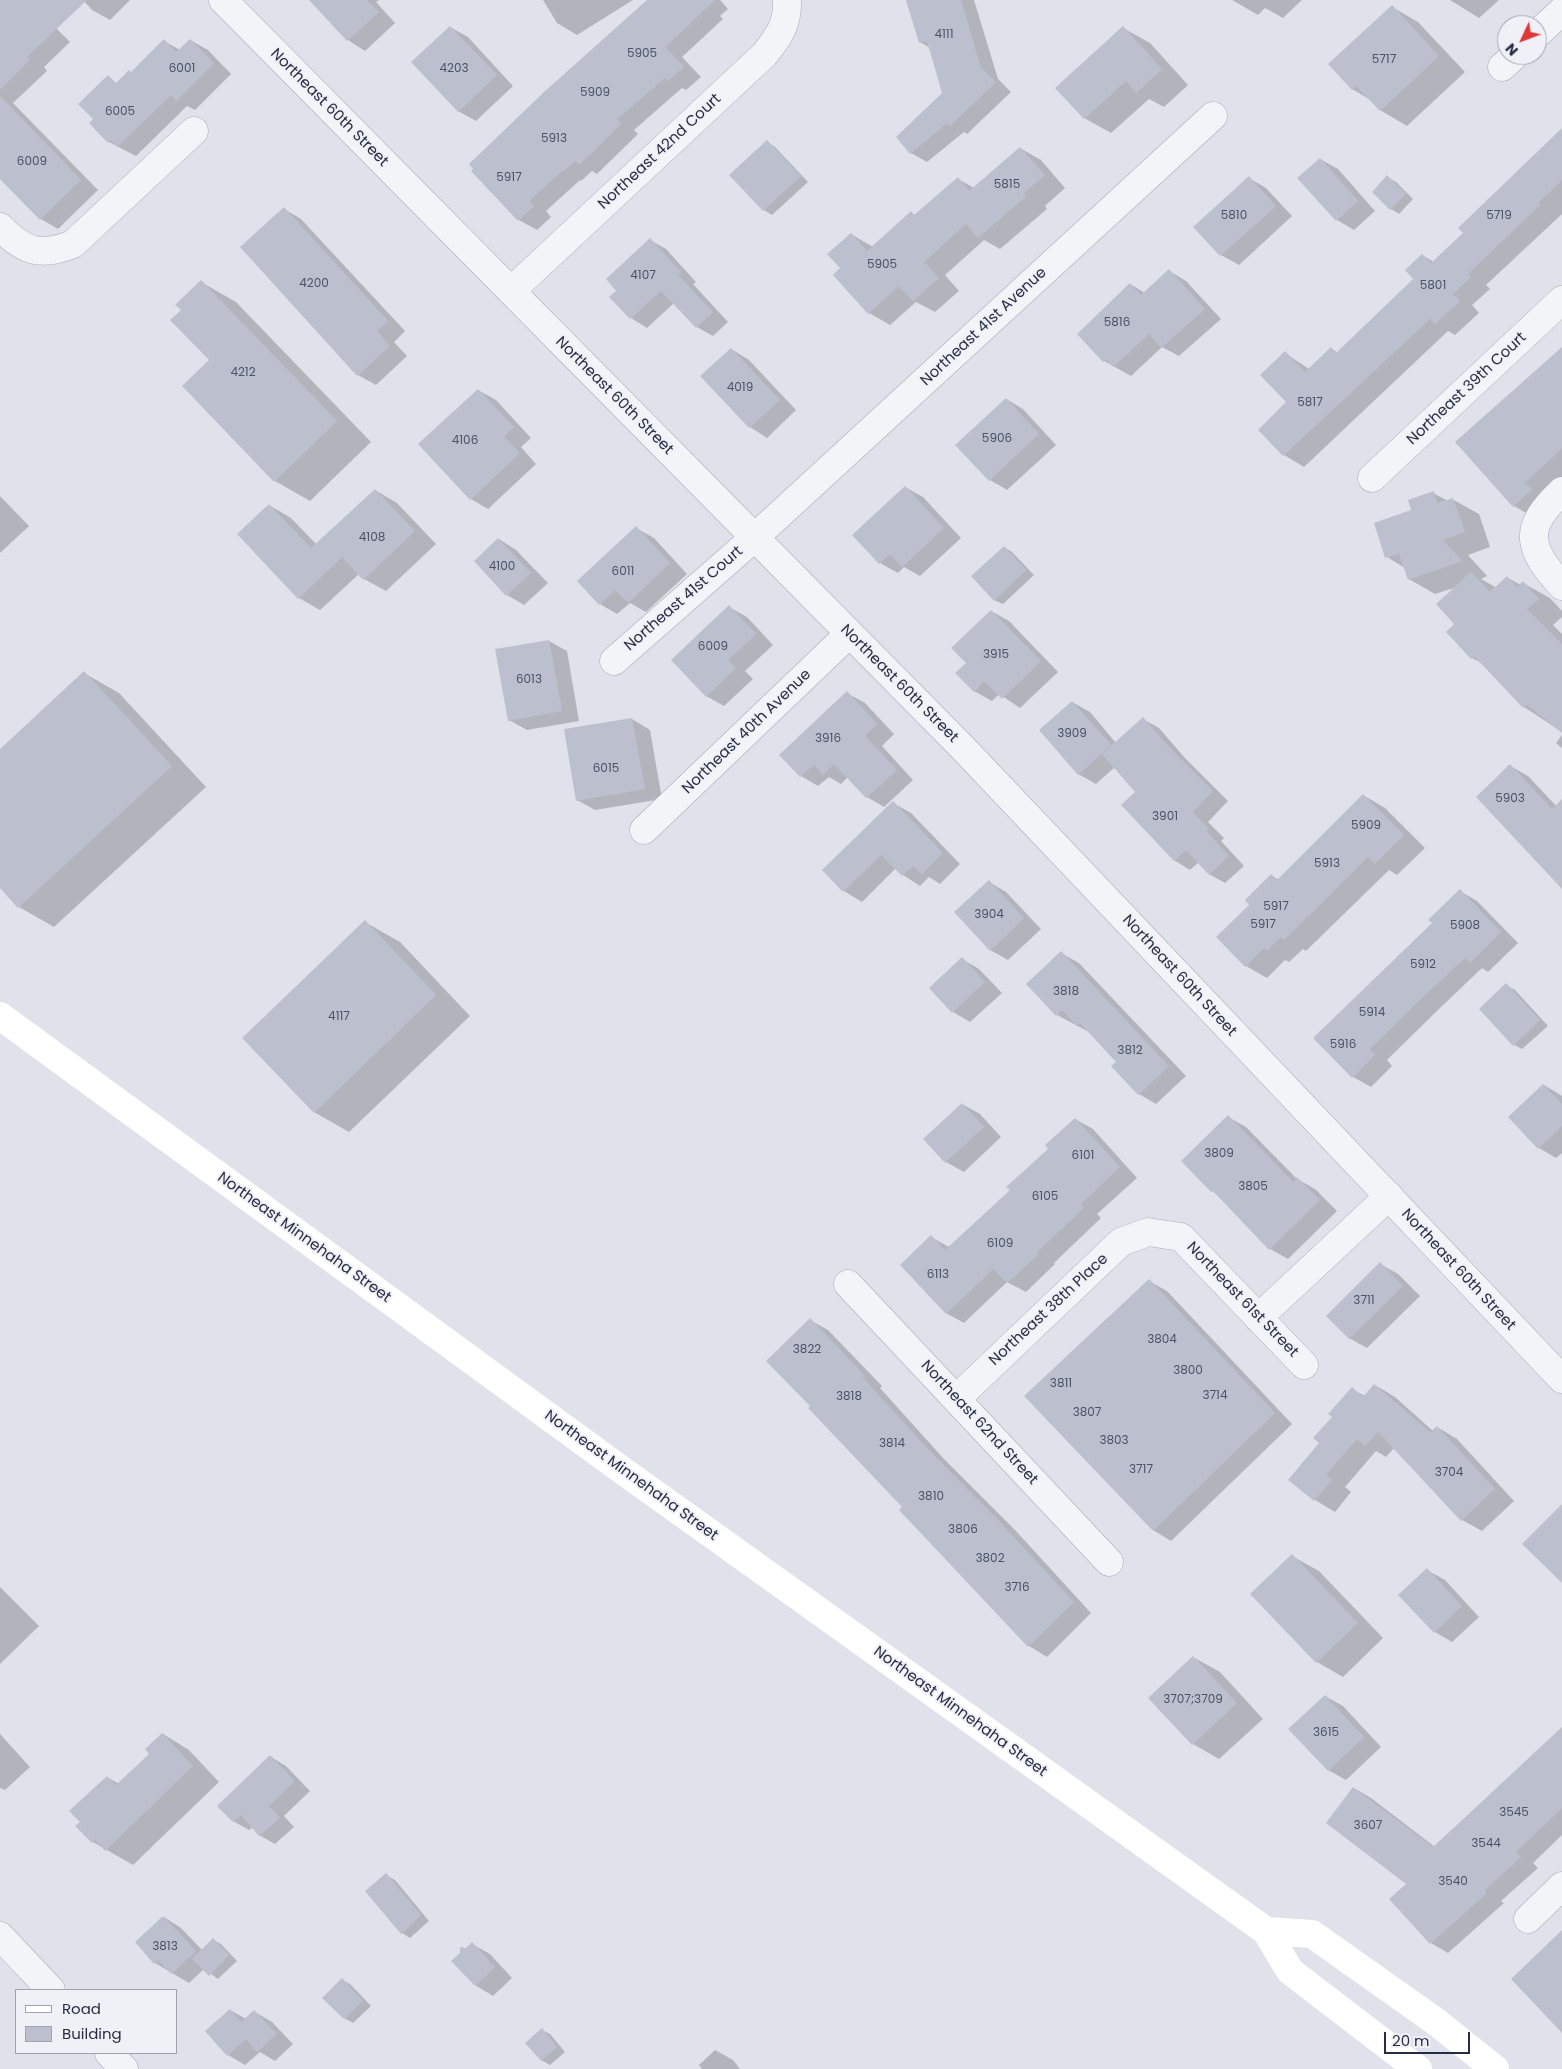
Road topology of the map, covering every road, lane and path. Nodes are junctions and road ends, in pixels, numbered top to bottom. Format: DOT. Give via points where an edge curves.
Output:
graph roads {
  1 [pos="223,0"];
  2 [pos="787,0"];
  3 [pos="1562,11"];
  4 [pos="1547,25"];
  5 [pos="1213,116"];
  6 [pos="194,131"];
  7 [pos="0,227"];
  8 [pos="511,292"];
  9 [pos="1562,300"];
  10 [pos="1372,478"];
  11 [pos="1562,491"];
  12 [pos="754,538"];
  13 [pos="1562,586"];
  14 [pos="849,634"];
  15 [pos="614,661"];
  16 [pos="644,830"];
  17 [pos="0,1016"];
  18 [pos="1389,1196"];
  19 [pos="1148,1232"];
  20 [pos="848,1284"];
  21 [pos="1258,1318"];
  22 [pos="1304,1365"];
  23 [pos="1562,1379"];
  24 [pos="956,1399"];
  25 [pos="1109,1562"];
  26 [pos="1562,1886"];
  27 [pos="1528,1919"];
  28 [pos="1266,1931"];
  29 [pos="0,1936"];
  30 [pos="50,1989"];
  31 [pos="110,2054"];
  32 [pos="124,2069"];
  33 [pos="1418,2069"];
  34 [pos="1495,2069"];
  1 -- 8 [label="street, Northeast 60th Street"];
  2 -- 8 [label="street, Northeast 42nd Court" via="781,35 765,54"];
  3 -- 4 [label="street"];
  5 -- 12 [label="street, Northeast 41st Avenue"];
  6 -- 7 [label="street" via="73,244 39,252 12,240"];
  8 -- 12 [label="street, Northeast 60th Street"];
  9 -- 10 [label="street, Northeast 39th Court"];
  11 -- 13 [label="street" via="1543,510 1534,538 1539,558"];
  12 -- 14 [label="street, Northeast 60th Street"];
  12 -- 15 [label="street, Northeast 41st Court"];
  14 -- 16 [label="street, Northeast 40th Avenue"];
  14 -- 18 [label="street, Northeast 60th Street" via="961,746"];
  17 -- 28 [label="main road, Northeast Minnehaha Street" via="619,1468"];
  18 -- 21 [label="street"];
  18 -- 23 [label="street, Northeast 60th Street"];
  19 -- 21 [label="street, Northeast 61st Street" via="1181,1237"];
  19 -- 24 [label="street, Northeast 38th Place" via="1121,1242"];
  20 -- 24 [label="street, Northeast 62nd Street"];
  21 -- 22 [label="street, Northeast 61st Street"];
  24 -- 25 [label="street, Northeast 62nd Street"];
  26 -- 27 [label="street"];
  28 -- 33 [label="main road, Northeast Minnehaha Street" via="1290,1971"];
  28 -- 34 [label="main road" via="1312,1934"];
  29 -- 30 [label="street"];
  31 -- 32 [label="street"];
}
